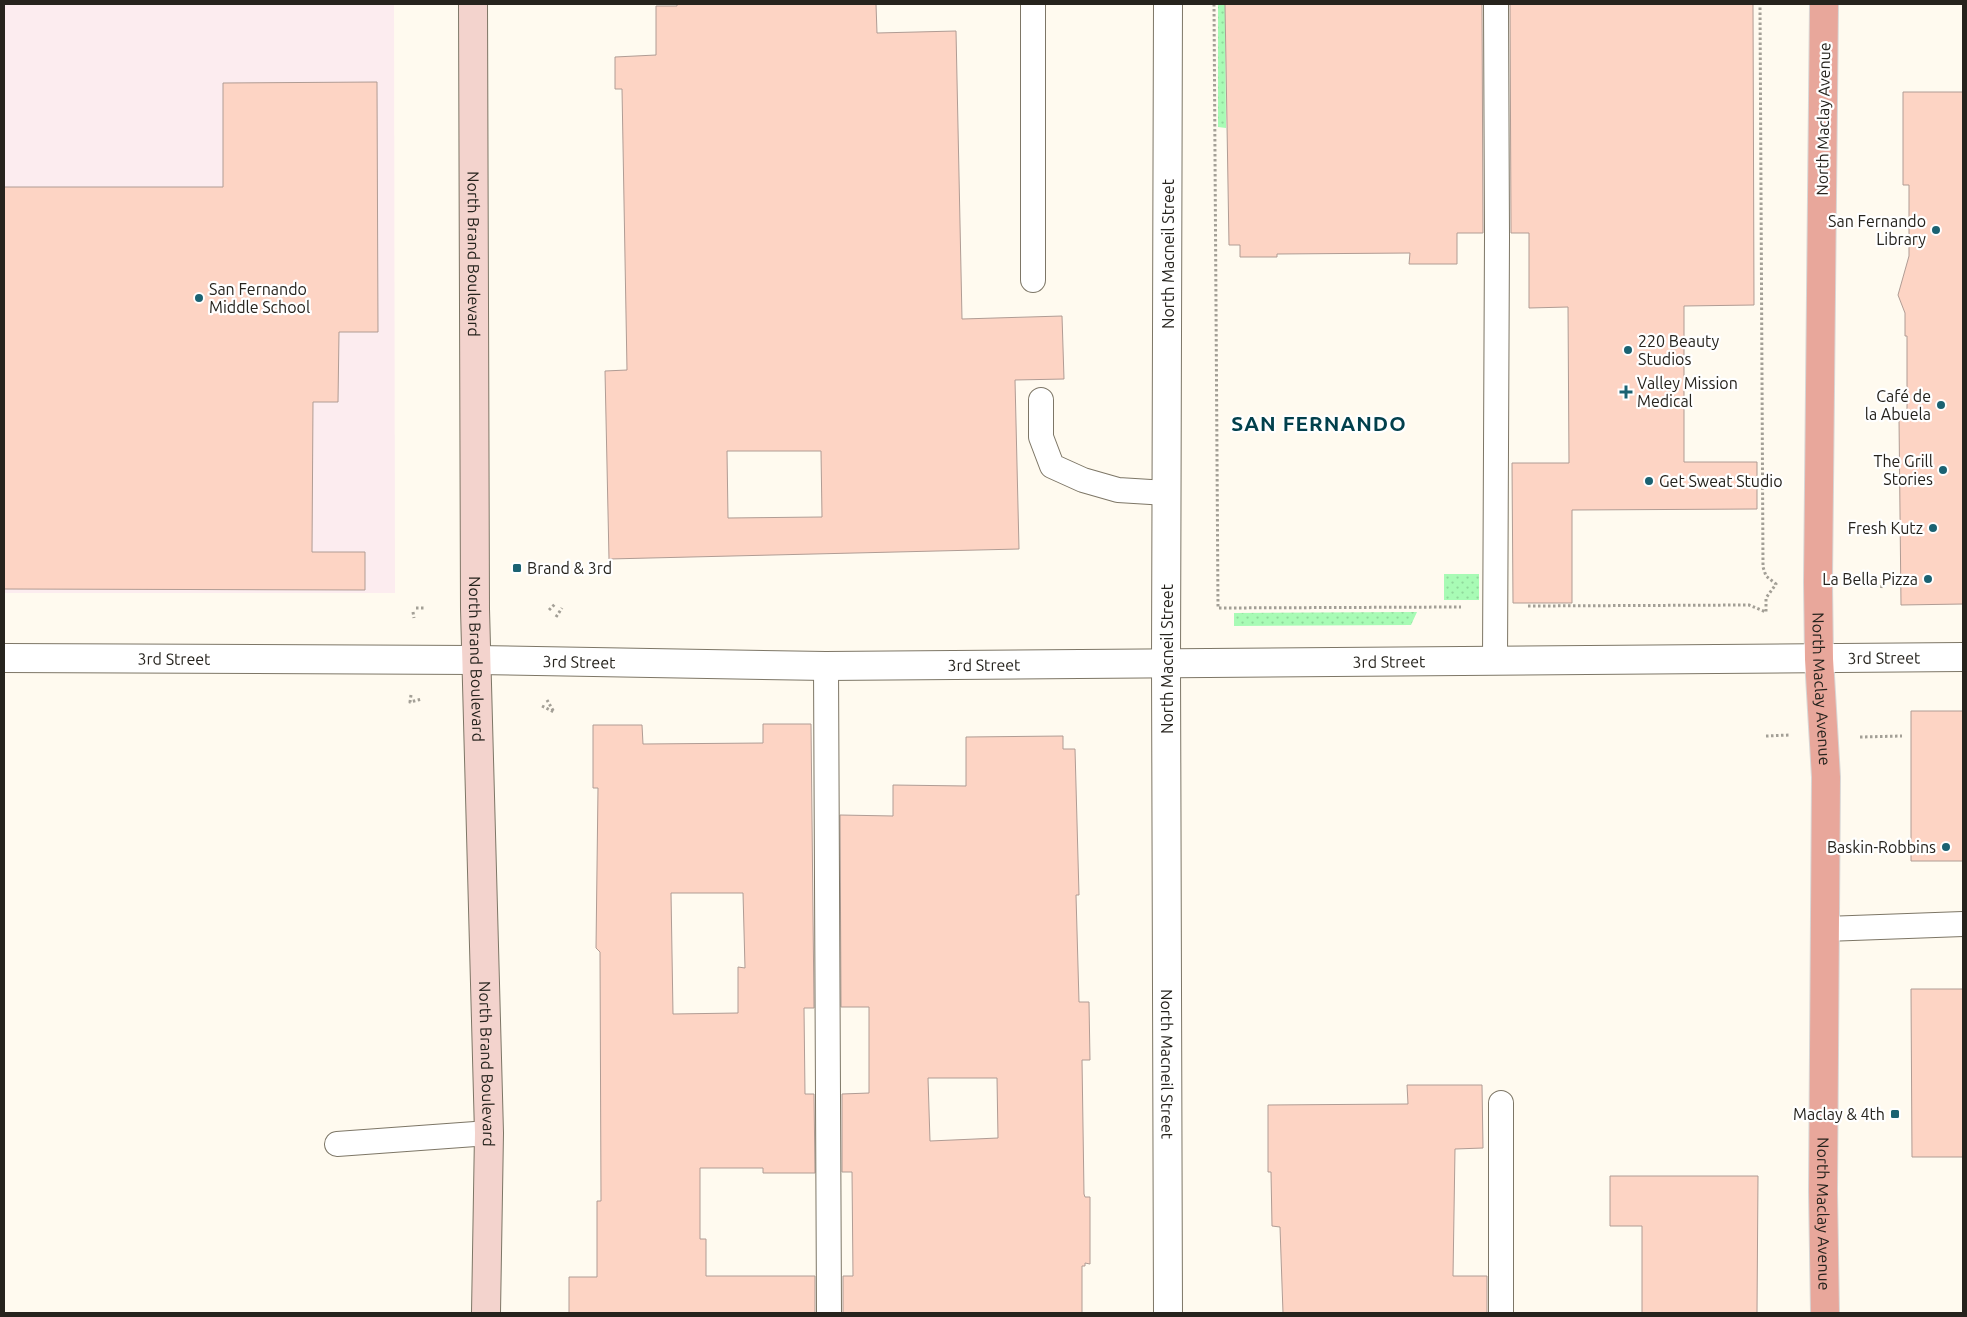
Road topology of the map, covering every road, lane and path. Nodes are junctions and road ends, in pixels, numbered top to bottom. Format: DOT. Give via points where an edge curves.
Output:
graph roads {
  1 [pos="474,4"];
  2 [pos="1033,4"];
  3 [pos="1168,4"];
  4 [pos="1214,4"];
  5 [pos="1496,4"];
  6 [pos="1760,4"];
  7 [pos="1824,4"];
  8 [pos="1033,280"];
  9 [pos="1041,400"];
  10 [pos="1167,493"];
  11 [pos="1861,581"];
  12 [pos="1882,587"];
  13 [pos="556,603"];
  14 [pos="1495,606"];
  15 [pos="416,608"];
  16 [pos="425,608"];
  17 [pos="562,608"];
  18 [pos="549,610"];
  19 [pos="413,612"];
  20 [pos="556,616"];
  21 [pos="414,618"];
  22 [pos="4,658"];
  23 [pos="1963,658"];
  24 [pos="1819,659"];
  25 [pos="476,660"];
  26 [pos="1495,661"];
  27 [pos="1166,664"];
  28 [pos="826,666"];
  29 [pos="411,693"];
  30 [pos="422,699"];
  31 [pos="547,700"];
  32 [pos="542,706"];
  33 [pos="1792,735"];
  34 [pos="1766,736"];
  35 [pos="1902,736"];
  36 [pos="1860,737"];
  37 [pos="1963,924"];
  38 [pos="1825,929"];
  39 [pos="1501,1103"];
  40 [pos="489,1134"];
  41 [pos="337,1144"];
  42 [pos="486,1313"];
  43 [pos="829,1313"];
  44 [pos="1168,1313"];
  45 [pos="1501,1313"];
  46 [pos="1825,1313"];
  1 -- 25 [label="street, North Brand Boulevard"];
  2 -- 8 [label="lane"];
  3 -- 10 [label="street, North Macneil Street"];
  4 -- 14 [label="path" via="1218,608"];
  5 -- 14 [label="lane"];
  6 -- 14 [label="path" via="1763,567 1766,576 1776,584 1766,598 1766,612 1749,605"];
  7 -- 24 [label="main road, North Maclay Avenue"];
  9 -- 10 [label="lane" via="1040,437 1052,466 1083,480 1118,490"];
  10 -- 27 [label="street, North Macneil Street"];
  11 -- 12 [label="path"];
  13 -- 18 [label="path"];
  14 -- 26 [label="lane"];
  15 -- 16 [label="path"];
  17 -- 20 [label="path"];
  19 -- 21 [label="path"];
  22 -- 25 [label="street, 3rd Street"];
  23 -- 24 [label="street, 3rd Street"];
  24 -- 26 [label="street, 3rd Street"];
  24 -- 38 [label="main road, North Maclay Avenue" via="1826,777"];
  25 -- 28 [label="street, 3rd Street"];
  25 -- 40 [label="street, North Brand Boulevard"];
  26 -- 27 [label="street, 3rd Street"];
  27 -- 28 [label="street, 3rd Street"];
  27 -- 44 [label="street, North Macneil Street"];
  28 -- 43 [label="lane"];
  29 -- 30 [label="path" via="410,702"];
  31 -- 32 [label="path" via="554,712"];
  33 -- 34 [label="path"];
  35 -- 36 [label="path"];
  37 -- 38 [label="lane"];
  38 -- 46 [label="main road, North Maclay Avenue" via="1822,1191"];
  39 -- 45 [label="lane"];
  40 -- 41 [label="lane"];
  40 -- 42 [label="street, North Brand Boulevard"];
}
